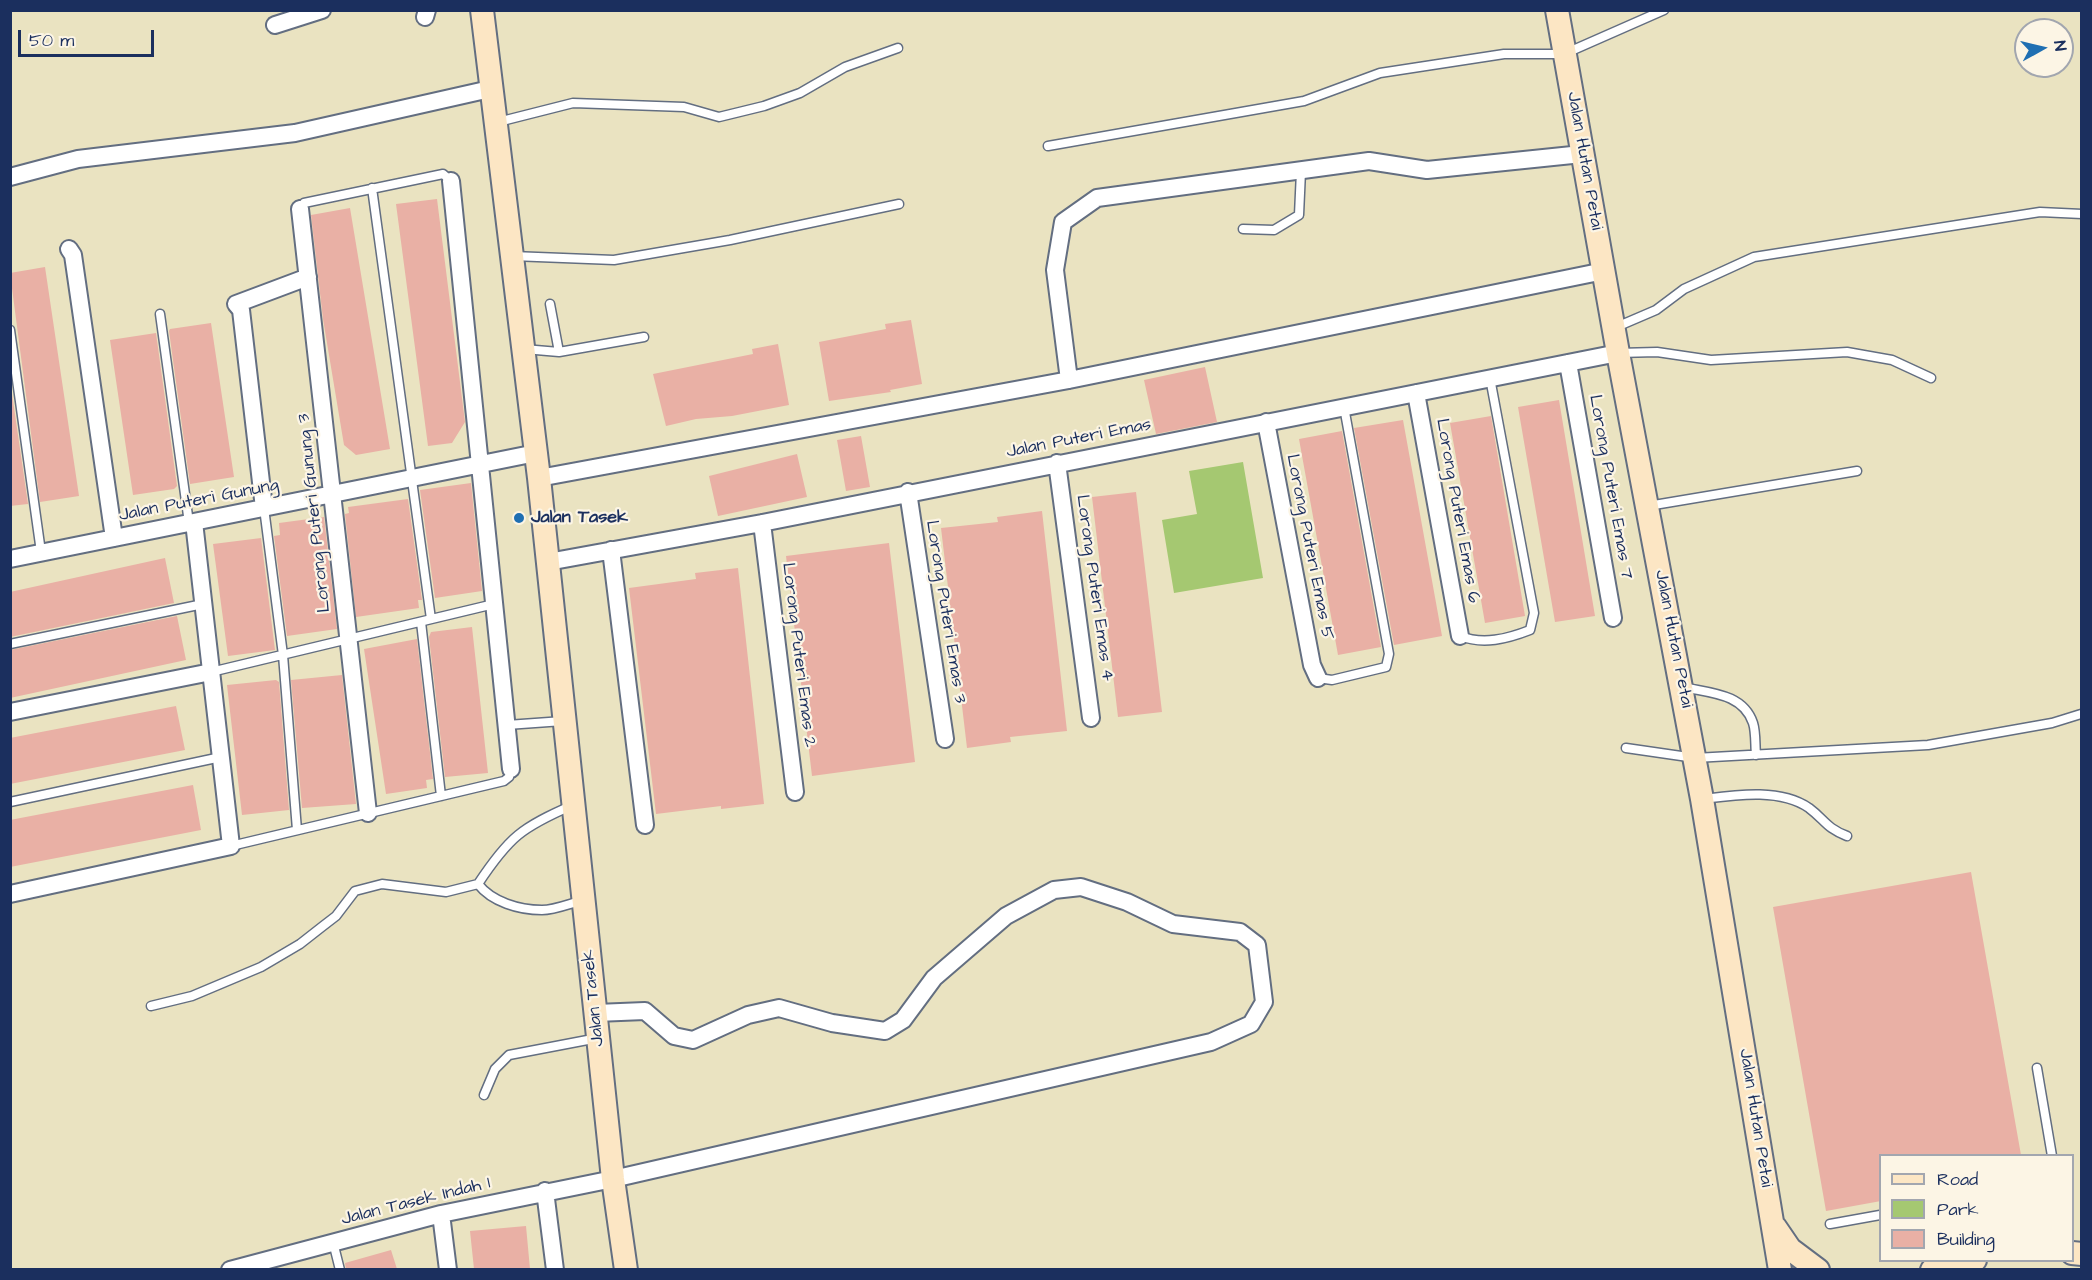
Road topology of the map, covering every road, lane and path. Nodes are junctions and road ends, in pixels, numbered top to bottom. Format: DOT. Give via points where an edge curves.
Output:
graph roads {
  1 [pos="322,10"];
  2 [pos="482,10"];
  3 [pos="1557,10"];
  4 [pos="1664,10"];
  5 [pos="275,25"];
  6 [pos="898,48"];
  7 [pos="1564,54"];
  8 [pos="490,89"];
  9 [pos="494,122"];
  10 [pos="1048,146"];
  11 [pos="1582,153"];
  12 [pos="1301,171"];
  13 [pos="10,177"];
  14 [pos="451,181"];
  15 [pos="372,188"];
  16 [pos="899,204"];
  17 [pos="300,209"];
  18 [pos="2082,214"];
  19 [pos="1243,229"];
  20 [pos="69,249"];
  21 [pos="512,256"];
  22 [pos="1604,271"];
  23 [pos="308,277"];
  24 [pos="550,304"];
  25 [pos="160,314"];
  26 [pos="1614,328"];
  27 [pos="10,330"];
  28 [pos="644,337"];
  29 [pos="523,349"];
  30 [pos="559,352"];
  31 [pos="1618,353"];
  32 [pos="1568,363"];
  33 [pos="1490,378"];
  34 [pos="1931,378"];
  35 [pos="1069,380"];
  36 [pos="1416,393"];
  37 [pos="1344,407"];
  38 [pos="1266,422"];
  39 [pos="536,453"];
  40 [pos="1057,463"];
  41 [pos="480,464"];
  42 [pos="1857,471"];
  43 [pos="413,478"];
  44 [pos="539,478"];
  45 [pos="908,492"];
  46 [pos="332,494"];
  47 [pos="1647,506"];
  48 [pos="264,508"];
  49 [pos="192,522"];
  50 [pos="762,523"];
  51 [pos="114,538"];
  52 [pos="610,550"];
  53 [pos="41,552"];
  54 [pos="10,559"];
  55 [pos="548,562"];
  56 [pos="203,604"];
  57 [pos="494,604"];
  58 [pos="1613,618"];
  59 [pos="430,619"];
  60 [pos="420,622"];
  61 [pos="1460,636"];
  62 [pos="348,640"];
  63 [pos="10,644"];
  64 [pos="283,655"];
  65 [pos="211,672"];
  66 [pos="1318,678"];
  67 [pos="1682,687"];
  68 [pos="10,712"];
  69 [pos="2081,714"];
  70 [pos="1091,718"];
  71 [pos="564,721"];
  72 [pos="507,725"];
  73 [pos="945,739"];
  74 [pos="1626,748"];
  75 [pos="1756,755"];
  76 [pos="220,757"];
  77 [pos="1695,758"];
  78 [pos="511,770"];
  79 [pos="795,792"];
  80 [pos="441,796"];
  81 [pos="1702,799"];
  82 [pos="10,802"];
  83 [pos="573,805"];
  84 [pos="368,813"];
  85 [pos="645,825"];
  86 [pos="297,830"];
  87 [pos="1847,836"];
  88 [pos="231,846"];
  89 [pos="478,884"];
  90 [pos="10,894"];
  91 [pos="584,900"];
  92 [pos="151,1006"];
  93 [pos="596,1013"];
  94 [pos="598,1038"];
  95 [pos="2037,1068"];
  96 [pos="484,1095"];
  97 [pos="2052,1154"];
  98 [pos="613,1179"];
  99 [pos="545,1191"];
  100 [pos="441,1214"];
  101 [pos="1879,1215"];
  102 [pos="1830,1224"];
  103 [pos="1773,1228"];
  104 [pos="333,1242"];
  105 [pos="1965,1262"];
  106 [pos="264,1265"];
  107 [pos="230,1269"];
  108 [pos="340,1269"];
  109 [pos="448,1269"];
  110 [pos="555,1269"];
  111 [pos="626,1269"];
  112 [pos="1762,1269"];
  113 [pos="1780,1269"];
  114 [pos="1818,1269"];
  115 [pos="1932,1269"];
  1 -- 5 [label="street"];
  2 -- 8 [label="main road, Jalan Tasek"];
  3 -- 7 [label="main road, Jalan Hutan Petai"];
  4 -- 7 [label="lane"];
  6 -- 9 [label="lane" via="845,67 791,96 719,117 684,107 573,104"];
  7 -- 10 [label="lane" via="1504,54 1380,73 1304,101"];
  7 -- 11 [label="main road, Jalan Hutan Petai"];
  8 -- 9 [label="main road, Jalan Tasek"];
  8 -- 13 [label="street" via="295,133 78,159"];
  9 -- 21 [label="main road, Jalan Tasek"];
  11 -- 12 [label="street" via="1427,170 1369,161"];
  11 -- 22 [label="main road, Jalan Hutan Petai"];
  12 -- 19 [label="lane" via="1299,215 1274,230"];
  12 -- 35 [label="street" via="1097,198 1063,222 1055,270"];
  14 -- 15 [label="lane" via="443,174"];
  14 -- 41 [label="street"];
  15 -- 17 [label="lane" via="304,202"];
  15 -- 43 [label="lane"];
  16 -- 21 [label="lane" via="614,260"];
  17 -- 23 [label="street, Lorong Puteri Gunung 3"];
  18 -- 26 [label="lane" via="2040,212 1754,257 1684,289 1656,310"];
  20 -- 51 [label="street"];
  21 -- 29 [label="main road, Jalan Tasek"];
  22 -- 26 [label="main road, Jalan Hutan Petai"];
  22 -- 35 [label="street"];
  23 -- 46 [label="street, Lorong Puteri Gunung 3"];
  23 -- 48 [label="street" via="236,304 241,310"];
  24 -- 30 [label="lane"];
  25 -- 49 [label="lane"];
  26 -- 31 [label="main road, Jalan Hutan Petai"];
  27 -- 53 [label="lane"];
  28 -- 30 [label="lane"];
  29 -- 30 [label="lane"];
  29 -- 39 [label="main road, Jalan Tasek"];
  31 -- 32 [label="street, Jalan Puteri Emas"];
  31 -- 34 [label="lane" via="1657,352 1711,360 1847,352 1892,360"];
  31 -- 47 [label="main road, Jalan Hutan Petai"];
  32 -- 33 [label="street, Jalan Puteri Emas"];
  32 -- 58 [label="street, Lorong Puteri Emas 7"];
  33 -- 36 [label="street, Jalan Puteri Emas"];
  33 -- 61 [label="lane" via="1534,613 1530,630 1517,635 1476,643"];
  35 -- 44 [label="street"];
  36 -- 37 [label="street, Jalan Puteri Emas"];
  36 -- 61 [label="street, Lorong Puteri Emas 6"];
  37 -- 38 [label="street, Jalan Puteri Emas"];
  37 -- 66 [label="lane" via="1389,654 1386,667 1332,680"];
  38 -- 40 [label="street, Jalan Puteri Emas"];
  38 -- 66 [label="street, Lorong Puteri Emas 5" via="1312,665"];
  39 -- 41 [label="street, Jalan Puteri Gunung"];
  39 -- 44 [label="main road, Jalan Tasek"];
  40 -- 45 [label="street, Jalan Puteri Emas"];
  40 -- 70 [label="street, Lorong Puteri Emas 4"];
  41 -- 43 [label="street, Jalan Puteri Gunung"];
  41 -- 57 [label="street"];
  42 -- 47 [label="lane"];
  43 -- 46 [label="street, Jalan Puteri Gunung"];
  43 -- 59 [label="lane"];
  44 -- 55 [label="main road, Jalan Tasek"];
  45 -- 50 [label="street, Jalan Puteri Emas"];
  45 -- 73 [label="street, Lorong Puteri Emas 3"];
  46 -- 48 [label="street, Jalan Puteri Gunung"];
  46 -- 62 [label="street, Lorong Puteri Gunung 3"];
  47 -- 67 [label="main road, Jalan Hutan Petai"];
  48 -- 49 [label="street, Jalan Puteri Gunung"];
  48 -- 64 [label="lane"];
  49 -- 51 [label="street, Jalan Puteri Gunung"];
  49 -- 56 [label="street"];
  50 -- 52 [label="street, Jalan Puteri Emas"];
  50 -- 79 [label="street, Lorong Puteri Emas 2"];
  51 -- 53 [label="street, Jalan Puteri Gunung"];
  52 -- 55 [label="street, Jalan Puteri Emas"];
  52 -- 85 [label="street"];
  53 -- 54 [label="street, Jalan Puteri Gunung"];
  55 -- 71 [label="main road, Jalan Tasek"];
  56 -- 63 [label="lane"];
  56 -- 65 [label="street"];
  57 -- 59 [label="lane"];
  57 -- 72 [label="street"];
  59 -- 60 [label="lane"];
  60 -- 62 [label="lane"];
  60 -- 80 [label="lane"];
  62 -- 64 [label="lane"];
  62 -- 84 [label="street, Lorong Puteri Gunung 3"];
  64 -- 65 [label="lane"];
  64 -- 86 [label="lane"];
  65 -- 68 [label="street"];
  65 -- 76 [label="street"];
  67 -- 75 [label="lane" via="1726,696 1745,706 1754,724"];
  67 -- 77 [label="main road, Jalan Hutan Petai"];
  69 -- 75 [label="lane" via="2052,723 1928,745"];
  71 -- 72 [label="lane"];
  71 -- 83 [label="main road, Jalan Tasek"];
  72 -- 78 [label="street"];
  74 -- 77 [label="lane"];
  75 -- 77 [label="lane"];
  76 -- 82 [label="lane"];
  76 -- 88 [label="street"];
  77 -- 81 [label="main road, Jalan Hutan Petai"];
  78 -- 80 [label="lane" via="504,781"];
  80 -- 84 [label="lane"];
  81 -- 87 [label="lane" via="1775,795 1809,808 1830,829"];
  81 -- 103 [label="main road, Jalan Hutan Petai"];
  83 -- 89 [label="lane" via="536,821 508,842"];
  83 -- 91 [label="main road, Jalan Tasek"];
  84 -- 86 [label="lane"];
  86 -- 88 [label="lane"];
  88 -- 90 [label="street"];
  89 -- 91 [label="lane" via="505,904 543,910"];
  89 -- 92 [label="lane" via="446,891 382,885 355,891 323,927 261,967 192,996"];
  91 -- 93 [label="main road, Jalan Tasek"];
  93 -- 94 [label="main road, Jalan Tasek"];
  93 -- 98 [label="street, Jalan Tasek Indah 1" via="645,1011 674,1036 693,1040 748,1015 780,1008 832,1023 885,1031 903,1020 934,978 1006,916 1054,890 1082,887 1127,902 1173,924 1240,932 1257,945 1264,1002 1251,1024 1211,1042"];
  94 -- 96 [label="lane" via="509,1055 495,1069"];
  94 -- 98 [label="main road, Jalan Tasek"];
  95 -- 97 [label="lane"];
  98 -- 99 [label="street, Jalan Tasek Indah 1"];
  98 -- 111 [label="main road, Jalan Tasek"];
  99 -- 100 [label="street, Jalan Tasek Indah 1"];
  99 -- 110 [label="street"];
  100 -- 104 [label="street, Jalan Tasek Indah 1"];
  100 -- 109 [label="street"];
  101 -- 102 [label="lane"];
  103 -- 112 [label="main road"];
  103 -- 113 [label="main road, Jalan Hutan Petai"];
  103 -- 114 [label="main road" via="1790,1249"];
  104 -- 106 [label="street, Jalan Tasek Indah 1"];
  104 -- 108 [label="lane"];
  105 -- 115 [label="main road"];
  106 -- 107 [label="street, Jalan Tasek Indah 1"];
}
